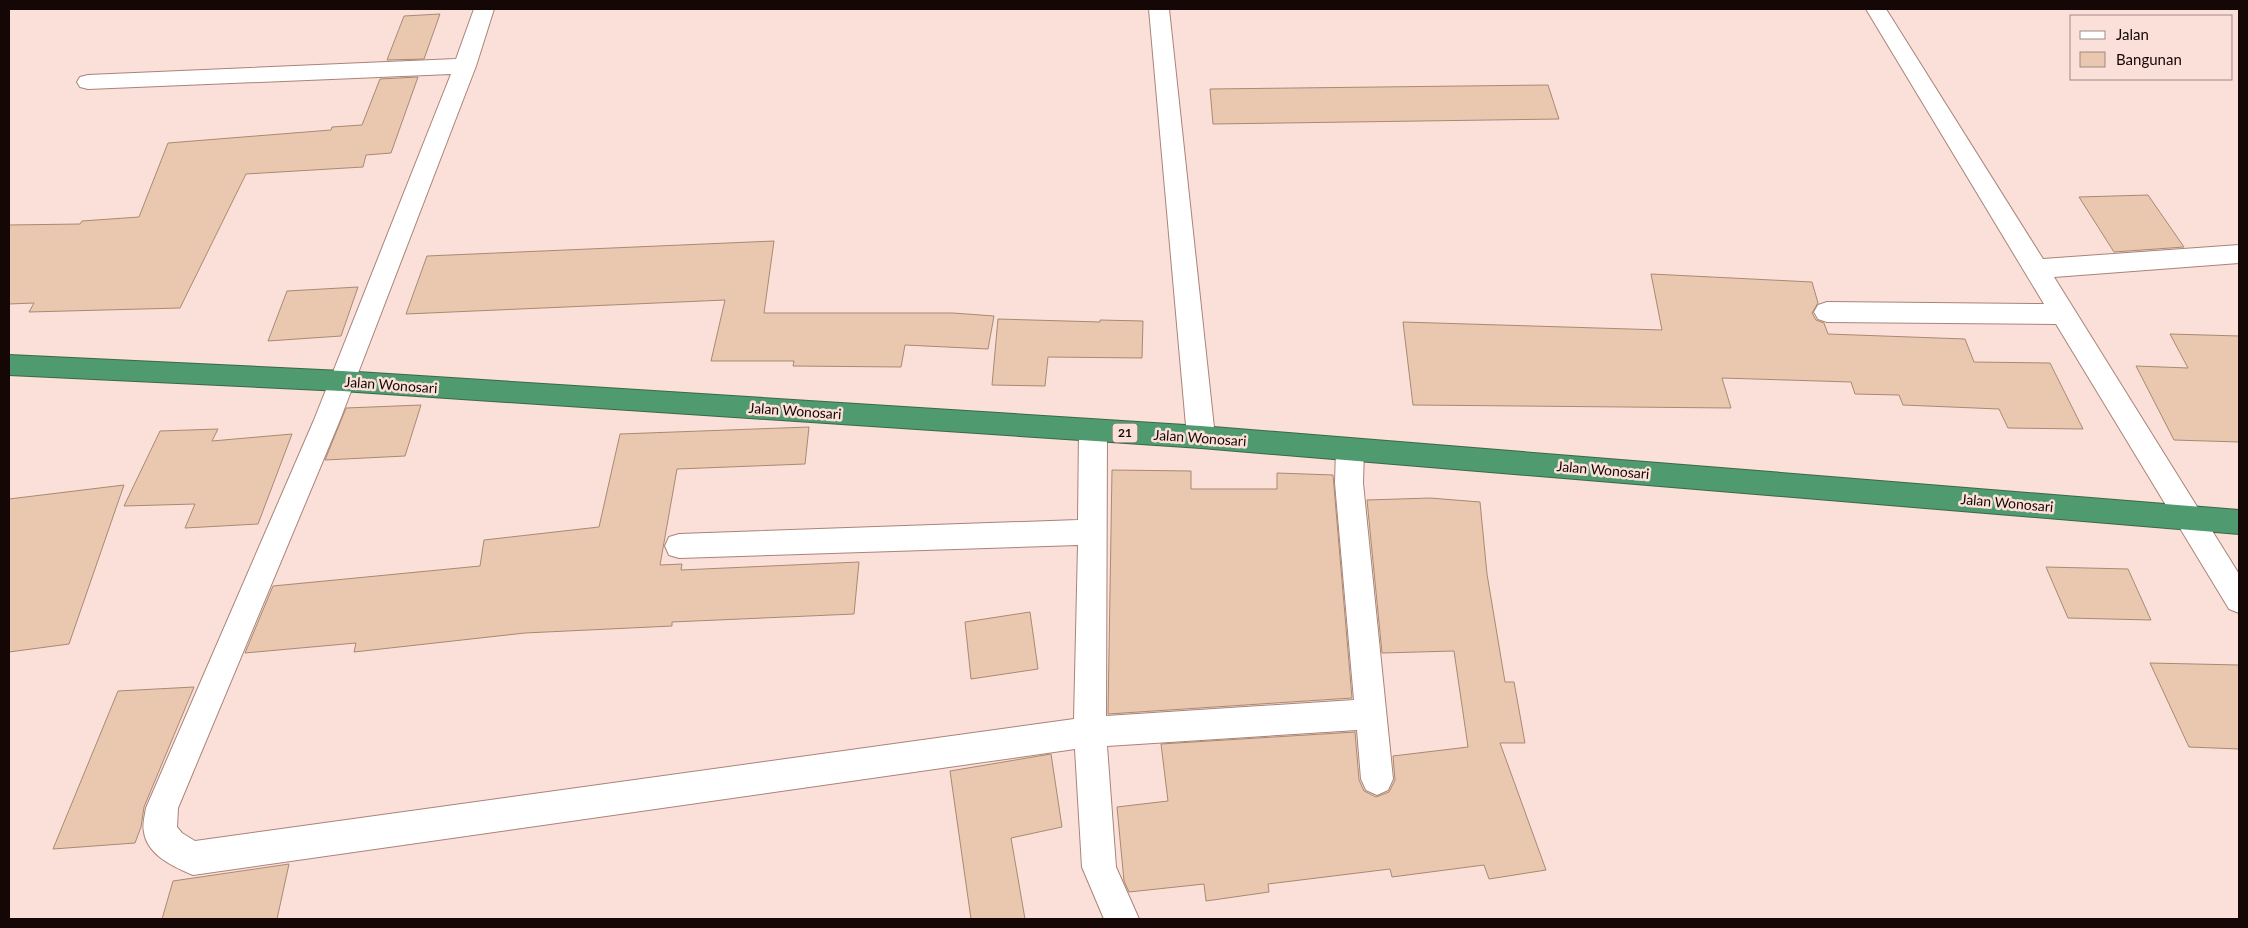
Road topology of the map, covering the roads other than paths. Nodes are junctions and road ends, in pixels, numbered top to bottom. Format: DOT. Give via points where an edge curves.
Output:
graph roads {
  1 [pos="484,9"];
  2 [pos="1159,9"];
  3 [pos="1876,9"];
  4 [pos="465,66"];
  5 [pos="88,82"];
  6 [pos="2239,254"];
  7 [pos="2037,269"];
  8 [pos="1827,312"];
  9 [pos="2063,314"];
  10 [pos="9,365"];
  11 [pos="342,382"];
  12 [pos="1093,431"];
  13 [pos="1201,438"];
  14 [pos="1350,449"];
  15 [pos="2188,518"];
  16 [pos="2239,522"];
  17 [pos="1093,532"];
  18 [pos="679,546"];
  19 [pos="2239,600"];
  20 [pos="1370,714"];
  21 [pos="1090,732"];
  22 [pos="1377,779"];
  23 [pos="1122,919"];
  1 -- 4 [label="street"];
  2 -- 13 [label="street"];
  3 -- 7 [label="street"];
  4 -- 5 [label="street"];
  4 -- 11 [label="street"];
  6 -- 7 [label="street"];
  7 -- 9 [label="street"];
  8 -- 9 [label="street"];
  9 -- 15 [label="street"];
  10 -- 11 [label="highway, Jalan Wonosari / 21"];
  11 -- 12 [label="highway, Jalan Wonosari / 21"];
  11 -- 21 [label="street" via="162,808 160,832 170,845 193,858"];
  12 -- 13 [label="highway, Jalan Wonosari / 21"];
  12 -- 17 [label="street"];
  13 -- 14 [label="highway, Jalan Wonosari / 21"];
  14 -- 15 [label="highway, Jalan Wonosari / 21"];
  14 -- 20 [label="street" via="1349,483"];
  15 -- 16 [label="highway, Jalan Wonosari / 21"];
  15 -- 19 [label="street"];
  17 -- 18 [label="street"];
  17 -- 21 [label="street"];
  20 -- 21 [label="street"];
  20 -- 22 [label="street"];
  21 -- 23 [label="street" via="1099,867"];
}
